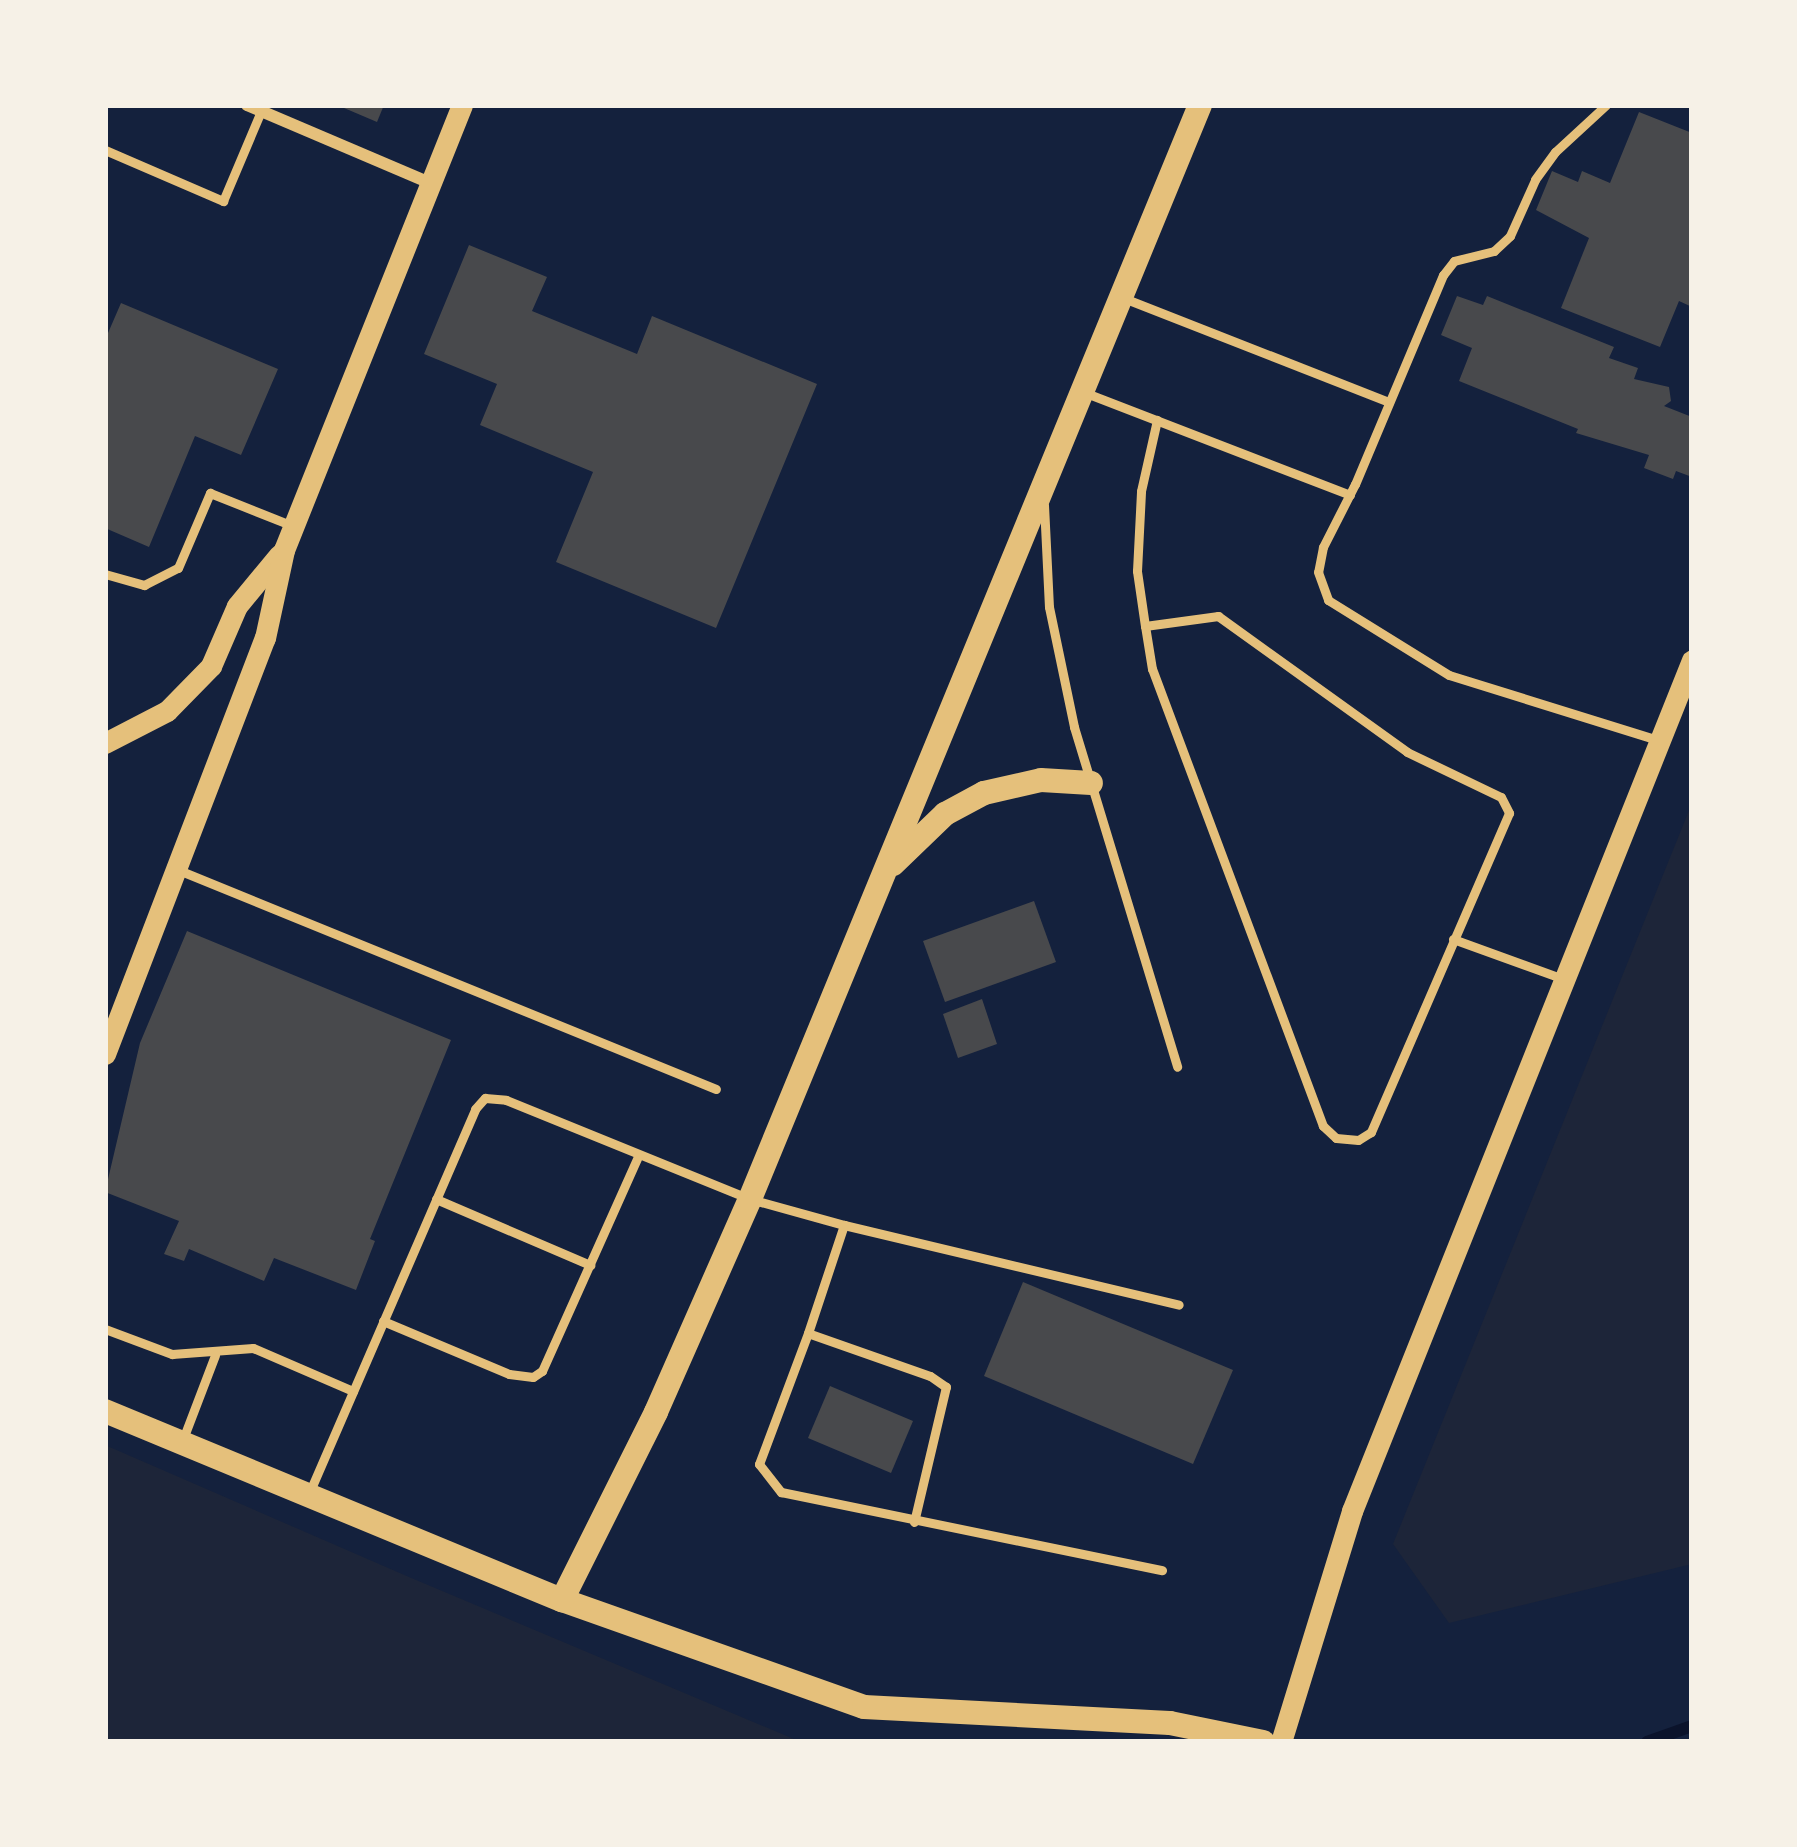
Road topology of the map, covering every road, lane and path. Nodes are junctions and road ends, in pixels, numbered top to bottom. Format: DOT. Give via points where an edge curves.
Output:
graph roads {
  1 [pos="247,105"];
  2 [pos="462,105"];
  3 [pos="1200,105"];
  4 [pos="1606,105"];
  5 [pos="261,111"];
  6 [pos="105,150"];
  7 [pos="430,183"];
  8 [pos="1121,297"];
  9 [pos="1082,391"];
  10 [pos="1389,402"];
  11 [pos="1157,420"];
  12 [pos="1043,488"];
  13 [pos="1350,495"];
  14 [pos="293,526"];
  15 [pos="284,550"];
  16 [pos="105,574"];
  17 [pos="1145,626"];
  18 [pos="1692,660"];
  19 [pos="1659,741"];
  20 [pos="105,743"];
  21 [pos="1091,783"];
  22 [pos="176,869"];
  23 [pos="887,870"];
  24 [pos="1453,939"];
  25 [pos="1561,979"];
  26 [pos="105,1054"];
  27 [pos="1177,1067"];
  28 [pos="716,1089"];
  29 [pos="638,1156"];
  30 [pos="436,1199"];
  31 [pos="750,1199"];
  32 [pos="844,1225"];
  33 [pos="590,1265"];
  34 [pos="1179,1305"];
  35 [pos="383,1321"];
  36 [pos="105,1329"];
  37 [pos="808,1333"];
  38 [pos="215,1354"];
  39 [pos="353,1391"];
  40 [pos="105,1411"];
  41 [pos="182,1441"];
  42 [pos="310,1491"];
  43 [pos="914,1522"];
  44 [pos="1162,1570"];
  45 [pos="562,1600"];
  46 [pos="1262,1742"];
  47 [pos="1281,1742"];
  1 -- 5 [label="street"];
  2 -- 7 [label="street"];
  3 -- 8 [label="main road"];
  4 -- 10 [label="lane" via="1555,152 1510,236 1443,275"];
  5 -- 6 [label="lane" via="223,201"];
  5 -- 7 [label="street"];
  7 -- 14 [label="street"];
  8 -- 9 [label="main road"];
  8 -- 10 [label="lane"];
  9 -- 11 [label="lane"];
  9 -- 12 [label="main road"];
  10 -- 13 [label="lane"];
  11 -- 13 [label="lane"];
  11 -- 17 [label="lane" via="1141,491 1137,571"];
  12 -- 21 [label="lane" via="1049,607"];
  12 -- 23 [label="main road"];
  13 -- 19 [label="lane" via="1323,547 1318,572 1328,600 1449,675"];
  14 -- 15 [label="street"];
  14 -- 16 [label="lane" via="210,493 178,568 144,585"];
  15 -- 20 [label="street" via="237,606 211,666 167,711"];
  15 -- 22 [label="street" via="265,638"];
  17 -- 24 [label="lane" via="1218,616 1407,752 1501,797 1509,813"];
  17 -- 24 [label="lane" via="1152,669 1292,1047 1323,1126 1336,1138 1371,1132"];
  18 -- 19 [label="street"];
  19 -- 25 [label="street"];
  21 -- 23 [label="main road" via="1041,780 984,793 945,814"];
  21 -- 27 [label="lane"];
  22 -- 26 [label="street"];
  22 -- 28 [label="lane"];
  23 -- 31 [label="main road"];
  24 -- 25 [label="lane"];
  25 -- 47 [label="street" via="1352,1511"];
  29 -- 30 [label="lane" via="485,1098"];
  29 -- 31 [label="lane"];
  29 -- 33 [label="lane"];
  30 -- 33 [label="lane"];
  30 -- 35 [label="lane"];
  31 -- 32 [label="lane"];
  31 -- 45 [label="main road"];
  32 -- 34 [label="lane"];
  32 -- 37 [label="lane"];
  33 -- 35 [label="lane" via="533,1377"];
  35 -- 39 [label="lane"];
  36 -- 38 [label="lane" via="172,1354"];
  37 -- 43 [label="lane" via="946,1387"];
  37 -- 43 [label="lane" via="759,1464 781,1492"];
  38 -- 39 [label="lane" via="253,1348"];
  38 -- 41 [label="lane"];
  39 -- 42 [label="lane"];
  40 -- 41 [label="main road"];
  41 -- 42 [label="main road"];
  42 -- 45 [label="main road"];
  43 -- 44 [label="lane"];
  45 -- 46 [label="main road" via="864,1707 1170,1723"];
}
